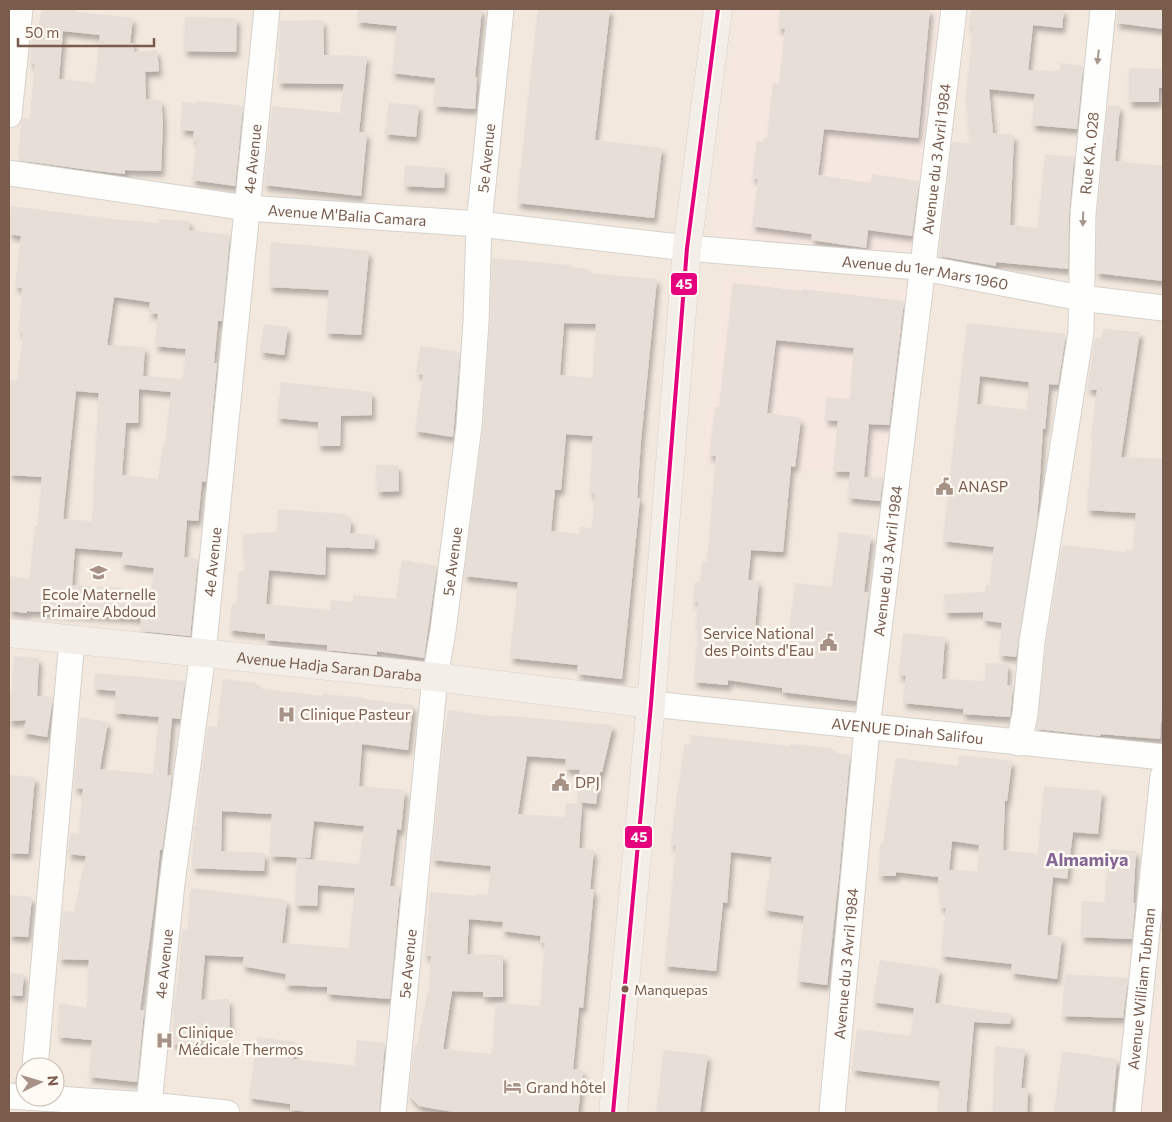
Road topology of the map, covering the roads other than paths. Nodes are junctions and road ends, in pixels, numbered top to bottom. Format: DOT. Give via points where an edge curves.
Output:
graph roads {
  1 [pos="20,9"];
  2 [pos="266,9"];
  3 [pos="501,9"];
  4 [pos="718,9"];
  5 [pos="954,9"];
  6 [pos="1103,9"];
  7 [pos="9,115"];
  8 [pos="9,173"];
  9 [pos="247,208"];
  10 [pos="479,224"];
  11 [pos="687,248"];
  12 [pos="922,268"];
  13 [pos="1081,298"];
  14 [pos="1163,308"];
  15 [pos="9,633"];
  16 [pos="72,639"];
  17 [pos="203,653"];
  18 [pos="435,677"];
  19 [pos="651,704"];
  20 [pos="867,728"];
  21 [pos="1019,743"];
  22 [pos="1163,757"];
  23 [pos="1163,776"];
  24 [pos="36,1057"];
  25 [pos="65,1104"];
  26 [pos="149,1109"];
  27 [pos="227,1113"];
  28 [pos="393,1113"];
  29 [pos="613,1113"];
  30 [pos="832,1113"];
  31 [pos="1128,1113"];
  1 -- 7 [label="street"];
  2 -- 9 [label="street, 4e Avenue"];
  3 -- 10 [label="street, 5e Avenue"];
  4 -- 11 [label="main road"];
  5 -- 12 [label="street, Avenue du 3 Avril 1984"];
  6 -- 13 [label="street, Rue KA. 028, one-way" via="1083,214"];
  8 -- 9 [label="street, Avenue M'Balia Camara"];
  9 -- 10 [label="street, Avenue M'Balia Camara"];
  9 -- 17 [label="street, 4e Avenue"];
  10 -- 11 [label="street, Avenue M'Balia Camara"];
  10 -- 18 [label="street, 5e Avenue" via="469,426"];
  11 -- 12 [label="street, Avenue du 1er Mars 1960"];
  11 -- 19 [label="main road"];
  12 -- 13 [label="street, Avenue du 1er Mars 1960"];
  12 -- 20 [label="street, Avenue du 3 Avril 1984"];
  13 -- 14 [label="street, Avenue du 1er Mars 1960"];
  13 -- 21 [label="street, Rue KA. 028" via="1081,332"];
  15 -- 16 [label="main road, Avenue Hadja Saran Daraba"];
  16 -- 17 [label="main road, Avenue Hadja Saran Daraba"];
  16 -- 24 [label="street"];
  17 -- 18 [label="main road, Avenue Hadja Saran Daraba"];
  17 -- 26 [label="street, 4e Avenue" via="172,883"];
  18 -- 19 [label="main road, Avenue Hadja Saran Daraba"];
  18 -- 28 [label="street, 5e Avenue"];
  19 -- 20 [label="street, AVENUE Dinah Salifou"];
  19 -- 29 [label="main road"];
  20 -- 21 [label="street, AVENUE Dinah Salifou"];
  20 -- 30 [label="street, Avenue du 3 Avril 1984"];
  21 -- 22 [label="street, AVENUE Dinah Salifou"];
  23 -- 31 [label="street, Avenue William Tubman"];
  25 -- 26 [label="street"];
  26 -- 27 [label="street"];
}
